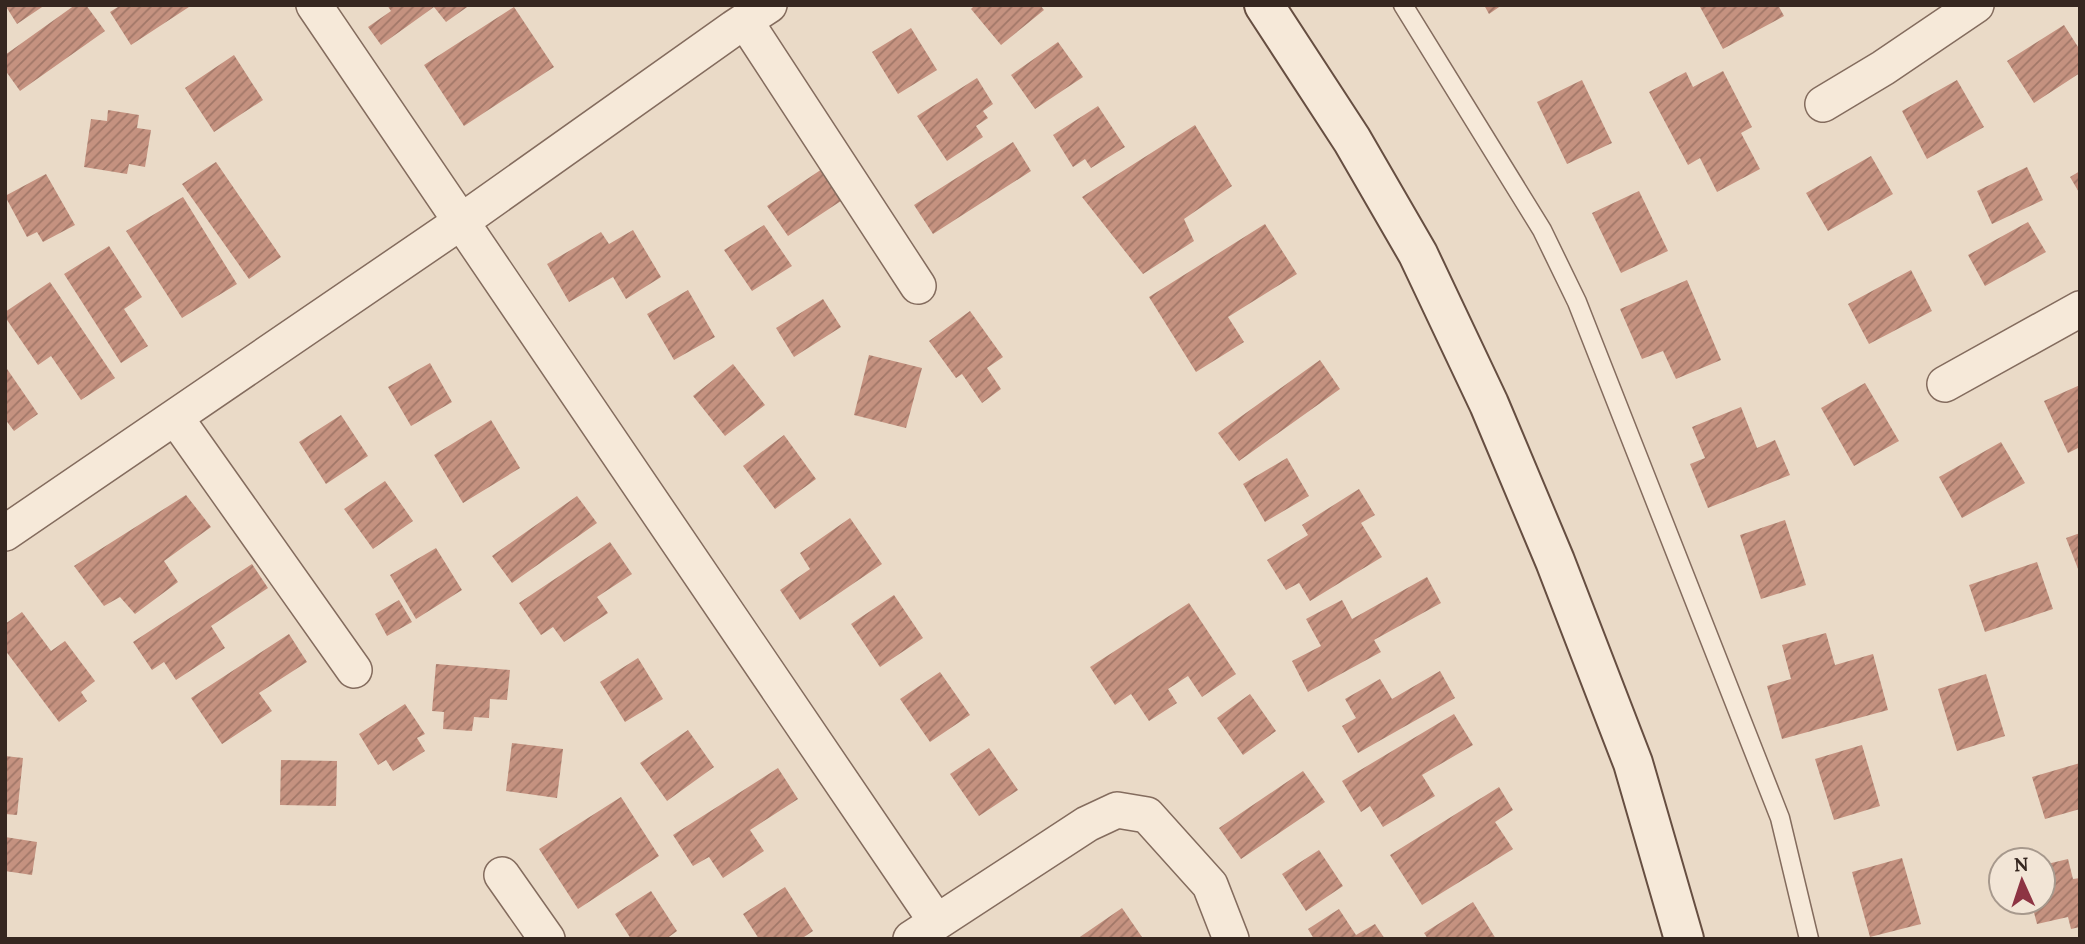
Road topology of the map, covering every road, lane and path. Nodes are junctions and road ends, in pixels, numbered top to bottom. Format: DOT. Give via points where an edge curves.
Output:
graph roads {
  1 [pos="314,5"];
  2 [pos="1264,5"];
  3 [pos="1403,5"];
  4 [pos="1976,5"];
  5 [pos="742,15"];
  6 [pos="1823,104"];
  7 [pos="461,221"];
  8 [pos="918,286"];
  9 [pos="2080,309"];
  10 [pos="1945,384"];
  11 [pos="175,418"];
  12 [pos="5,533"];
  13 [pos="354,670"];
  14 [pos="502,875"];
  15 [pos="923,930"];
  16 [pos="547,939"];
  17 [pos="1230,939"];
  18 [pos="1684,939"];
  19 [pos="1809,939"];
  1 -- 7 [label="street"];
  2 -- 18 [label="street" via="1352,140 1418,254 1489,404 1633,763"];
  3 -- 19 [label="lane" via="1542,230 1577,302 1780,818"];
  4 -- 6 [label="street"];
  5 -- 7 [label="street"];
  5 -- 8 [label="street"];
  7 -- 11 [label="street"];
  7 -- 15 [label="street"];
  9 -- 10 [label="street"];
  11 -- 12 [label="street"];
  11 -- 13 [label="street"];
  14 -- 16 [label="street"];
  15 -- 17 [label="street" via="1087,824 1117,810 1147,815 1210,886"];
}
